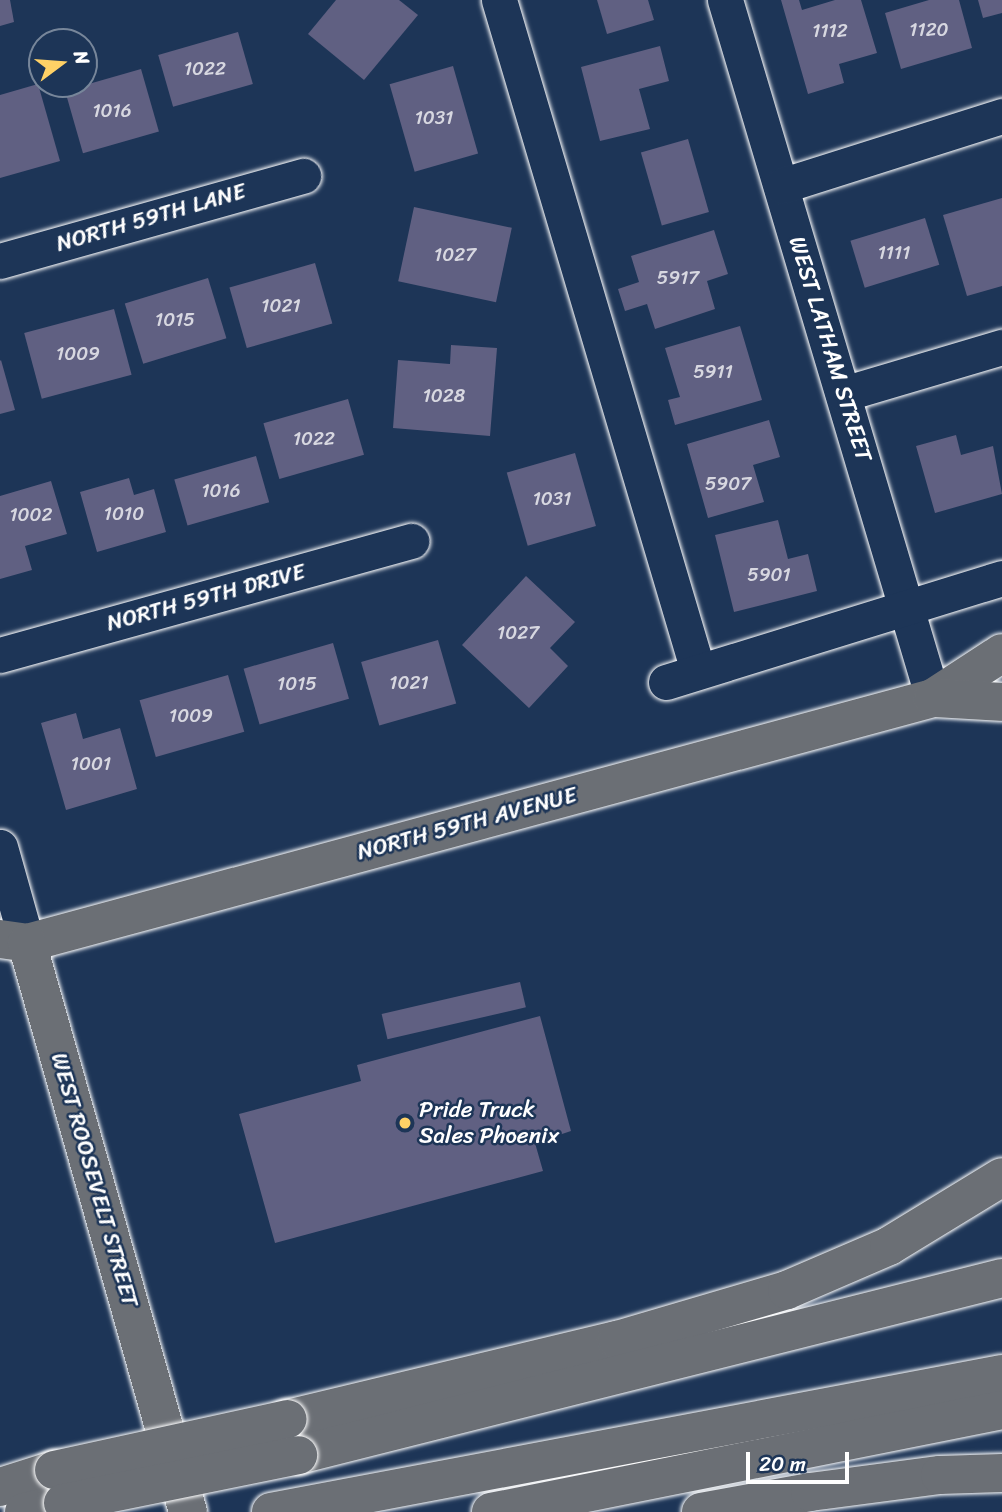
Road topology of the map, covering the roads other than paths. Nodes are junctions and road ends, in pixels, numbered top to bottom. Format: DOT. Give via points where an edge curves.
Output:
graph roads {
  1 [pos="499,0"];
  2 [pos="724,0"];
  3 [pos="1002,116"];
  4 [pos="303,176"];
  5 [pos="781,186"];
  6 [pos="0,261"];
  7 [pos="1002,346"];
  8 [pos="843,394"];
  9 [pos="411,541"];
  10 [pos="1002,578"];
  11 [pos="906,607"];
  12 [pos="1002,653"];
  13 [pos="0,655"];
  14 [pos="698,671"];
  15 [pos="666,682"];
  16 [pos="933,698"];
  17 [pos="1002,702"];
  18 [pos="0,847"];
  19 [pos="13,941"];
  20 [pos="1002,1177"];
  21 [pos="1002,1279"];
  22 [pos="1002,1374"];
  23 [pos="1002,1410"];
  24 [pos="1002,1473"];
  25 [pos="0,1487"];
  26 [pos="59,1487"];
  27 [pos="24,1512"];
  28 [pos="188,1512"];
  29 [pos="271,1512"];
  30 [pos="491,1512"];
  31 [pos="701,1512"];
  1 -- 14 [label="street"];
  2 -- 5 [label="street, WEST LATHAM STREET"];
  3 -- 5 [label="street"];
  4 -- 6 [label="street, NORTH 59TH LANE"];
  5 -- 8 [label="street, WEST LATHAM STREET"];
  7 -- 8 [label="street"];
  8 -- 11 [label="street, WEST LATHAM STREET"];
  9 -- 13 [label="street, NORTH 59TH DRIVE"];
  10 -- 11 [label="street"];
  11 -- 14 [label="street"];
  11 -- 16 [label="street, WEST LATHAM STREET"];
  12 -- 16 [label="main road, NORTH 59TH AVENUE"];
  14 -- 15 [label="street"];
  16 -- 17 [label="main road, NORTH 59TH AVENUE"];
  16 -- 19 [label="main road, NORTH 59TH AVENUE"];
  18 -- 19 [label="street, WEST ROOSEVELT STREET"];
  19 -- 28 [label="main road, WEST ROOSEVELT STREET"];
  20 -- 26 [label="main road, bridge" via="890,1246 787,1290 628,1337 288,1419"];
  21 -- 26 [label="main road, bridge" via="298,1455"];
  22 -- 29 [label="main road"];
  23 -- 30 [label="main road"];
  24 -- 31 [label="main road" via="823,1490"];
  25 -- 26 [label="main road"];
  26 -- 27 [label="main road"];
}
